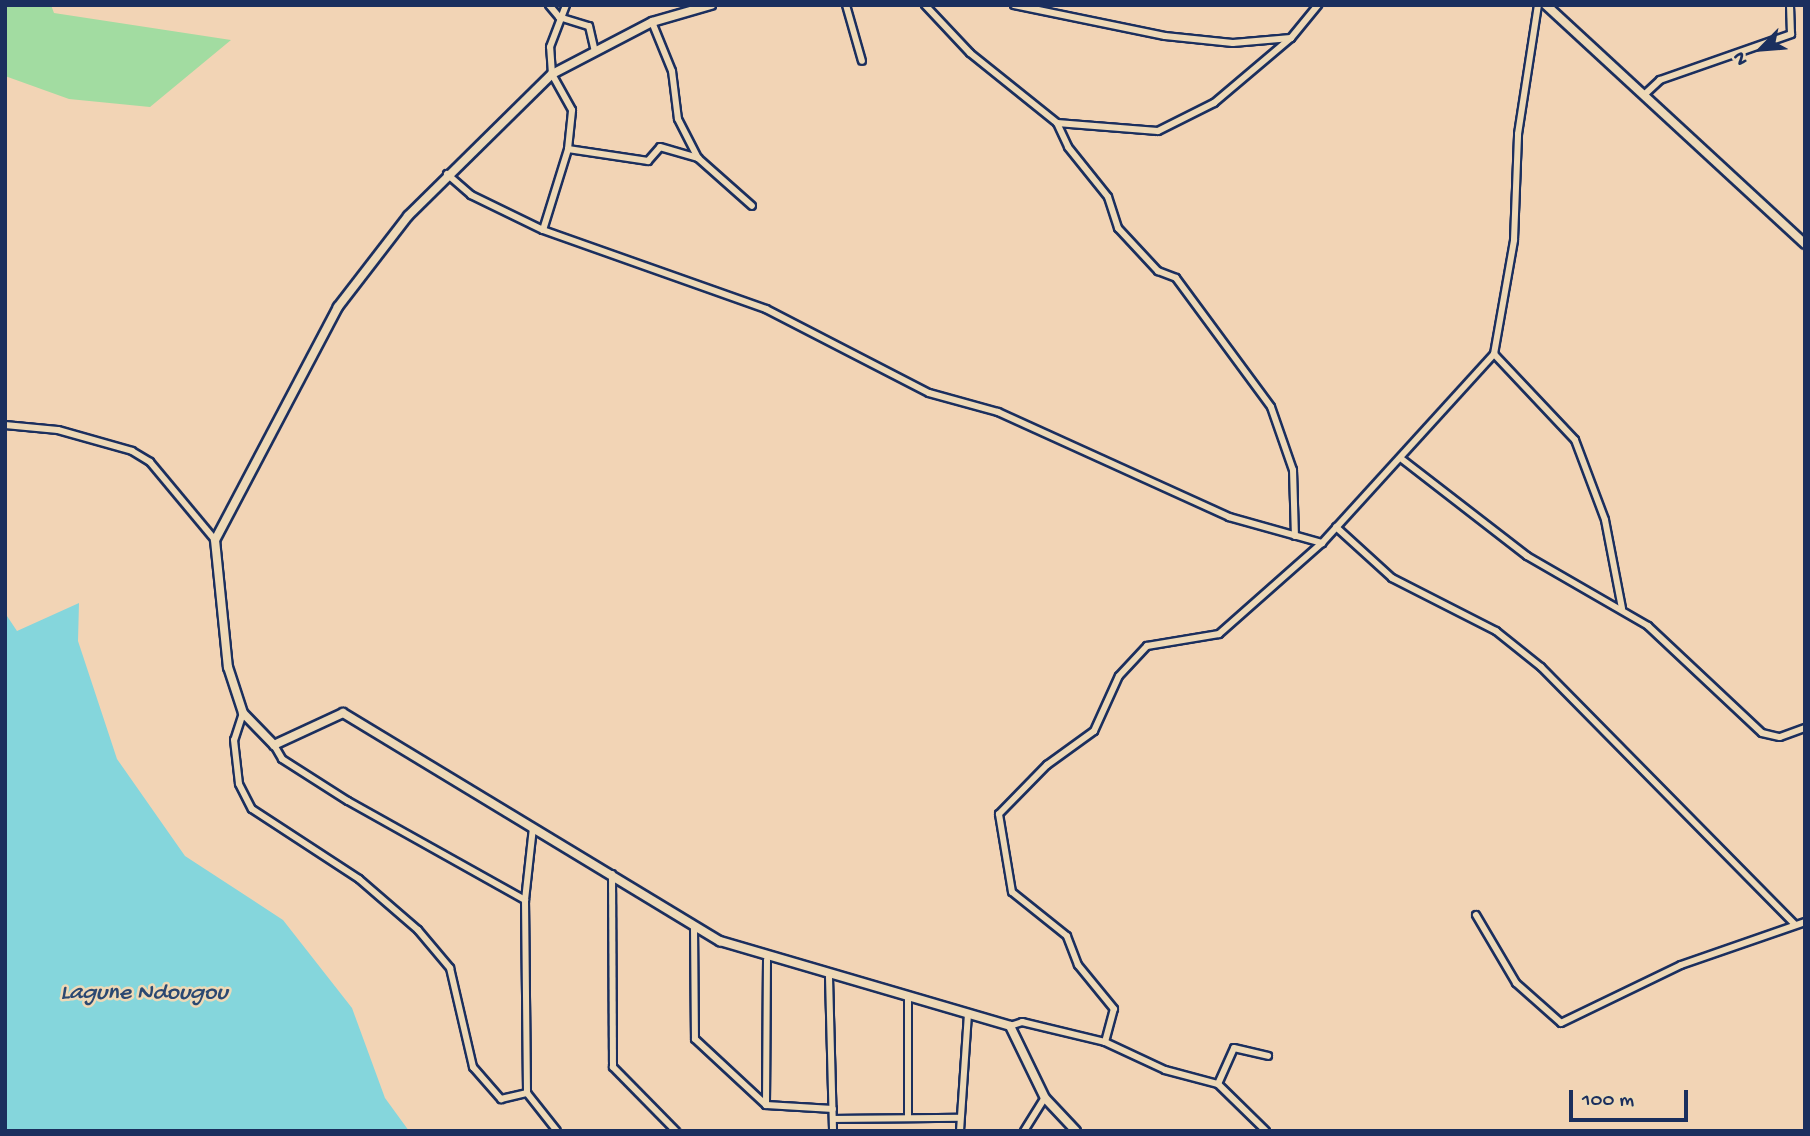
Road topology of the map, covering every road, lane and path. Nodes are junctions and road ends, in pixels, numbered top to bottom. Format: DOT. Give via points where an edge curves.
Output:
graph roads {
  1 [pos="549,5"];
  2 [pos="566,5"];
  3 [pos="711,5"];
  4 [pos="846,5"];
  5 [pos="925,5"];
  6 [pos="1014,5"];
  7 [pos="1318,5"];
  8 [pos="1538,5"];
  9 [pos="1546,5"];
  10 [pos="1790,5"];
  11 [pos="559,17"];
  12 [pos="652,22"];
  13 [pos="1291,38"];
  14 [pos="594,48"];
  15 [pos="862,61"];
  16 [pos="552,74"];
  17 [pos="1644,95"];
  18 [pos="1058,123"];
  19 [pos="568,149"];
  20 [pos="698,158"];
  21 [pos="447,174"];
  22 [pos="752,206"];
  23 [pos="543,230"];
  24 [pos="1805,244"];
  25 [pos="1494,354"];
  26 [pos="5,425"];
  27 [pos="1403,460"];
  28 [pos="1336,527"];
  29 [pos="1295,536"];
  30 [pos="215,540"];
  31 [pos="1322,543"];
  32 [pos="1622,608"];
  33 [pos="243,713"];
  34 [pos="1805,728"];
  35 [pos="274,745"];
  36 [pos="533,828"];
  37 [pos="612,873"];
  38 [pos="525,900"];
  39 [pos="1476,915"];
  40 [pos="1805,922"];
  41 [pos="1795,925"];
  42 [pos="694,927"];
  43 [pos="767,960"];
  44 [pos="829,977"];
  45 [pos="908,996"];
  46 [pos="968,1013"];
  47 [pos="1010,1026"];
  48 [pos="1105,1042"];
  49 [pos="1268,1056"];
  50 [pos="1217,1084"];
  51 [pos="527,1093"];
  52 [pos="1045,1098"];
  53 [pos="766,1105"];
  54 [pos="833,1108"];
  55 [pos="908,1117"];
  56 [pos="960,1118"];
  57 [pos="833,1119"];
  58 [pos="1259,1123"];
  59 [pos="557,1131"];
  60 [pos="676,1131"];
  61 [pos="833,1131"];
  62 [pos="960,1131"];
  63 [pos="1024,1131"];
  64 [pos="1076,1131"];
  65 [pos="1253,1131"];
  66 [pos="1266,1131"];
  1 -- 11 [label="street"];
  2 -- 11 [label="street"];
  3 -- 12 [label="street"];
  4 -- 15 [label="street"];
  5 -- 18 [label="street" via="970,53"];
  6 -- 13 [label="street" via="1165,36 1233,43"];
  7 -- 13 [label="street"];
  8 -- 25 [label="street" via="1518,134 1514,240"];
  9 -- 17 [label="street"];
  10 -- 17 [label="street" via="1791,34 1660,80"];
  11 -- 14 [label="street" via="589,26"];
  11 -- 16 [label="street" via="550,47"];
  12 -- 14 [label="street"];
  12 -- 20 [label="street" via="672,71 678,119"];
  13 -- 18 [label="street" via="1214,103 1170,127"];
  14 -- 16 [label="street"];
  16 -- 19 [label="street" via="572,110"];
  16 -- 21 [label="street"];
  17 -- 24 [label="street"];
  18 -- 29 [label="street" via="1068,147 1108,197 1118,228 1158,271 1176,278 1271,407 1293,470"];
  19 -- 20 [label="street" via="648,162 660,147"];
  19 -- 23 [label="street"];
  20 -- 22 [label="street"];
  21 -- 23 [label="street" via="471,195"];
  21 -- 30 [label="street" via="338,307"];
  23 -- 29 [label="street" via="766,309 929,393 998,412 1219,513"];
  25 -- 27 [label="street"];
  25 -- 32 [label="street" via="1575,440 1605,520"];
  26 -- 30 [label="street" via="58,430 132,451 150,462"];
  27 -- 28 [label="street"];
  27 -- 32 [label="street" via="1527,556"];
  28 -- 31 [label="street"];
  28 -- 41 [label="street" via="1392,578 1496,631 1541,667"];
  29 -- 31 [label="street"];
  30 -- 33 [label="street" via="228,667"];
  31 -- 48 [label="street" via="1219,634 1147,646 1119,676 1094,731 1047,765 999,814 1012,892 1067,936 1078,964 1114,1009"];
  32 -- 34 [label="street" via="1687,657 1762,733 1780,737"];
  33 -- 35 [label="street"];
  33 -- 51 [label="street" via="234,740 239,784 253,809 359,879 418,930 450,968 473,1067 501,1099"];
  35 -- 36 [label="street" via="344,713"];
  35 -- 38 [label="street" via="282,759 348,801"];
  36 -- 37 [label="street"];
  36 -- 38 [label="street"];
  37 -- 42 [label="street"];
  37 -- 60 [label="street" via="613,1067"];
  38 -- 51 [label="street"];
  39 -- 41 [label="street" via="1516,983 1561,1023 1681,965"];
  40 -- 41 [label="street"];
  42 -- 43 [label="street"];
  42 -- 53 [label="street" via="695,1039"];
  43 -- 44 [label="street"];
  43 -- 53 [label="street"];
  44 -- 45 [label="street"];
  44 -- 54 [label="street"];
  45 -- 46 [label="street"];
  45 -- 55 [label="street"];
  46 -- 47 [label="street"];
  46 -- 56 [label="street"];
  47 -- 48 [label="street" via="1022,1022"];
  47 -- 52 [label="street"];
  48 -- 50 [label="street" via="1165,1070"];
  49 -- 50 [label="street" via="1234,1048"];
  50 -- 58 [label="street"];
  51 -- 59 [label="street"];
  52 -- 63 [label="street"];
  52 -- 64 [label="street"];
  53 -- 54 [label="street"];
  54 -- 57 [label="street"];
  55 -- 56 [label="street"];
  55 -- 57 [label="street"];
  56 -- 62 [label="street"];
  57 -- 61 [label="street"];
  58 -- 65 [label="street"];
  58 -- 66 [label="street"];
}
